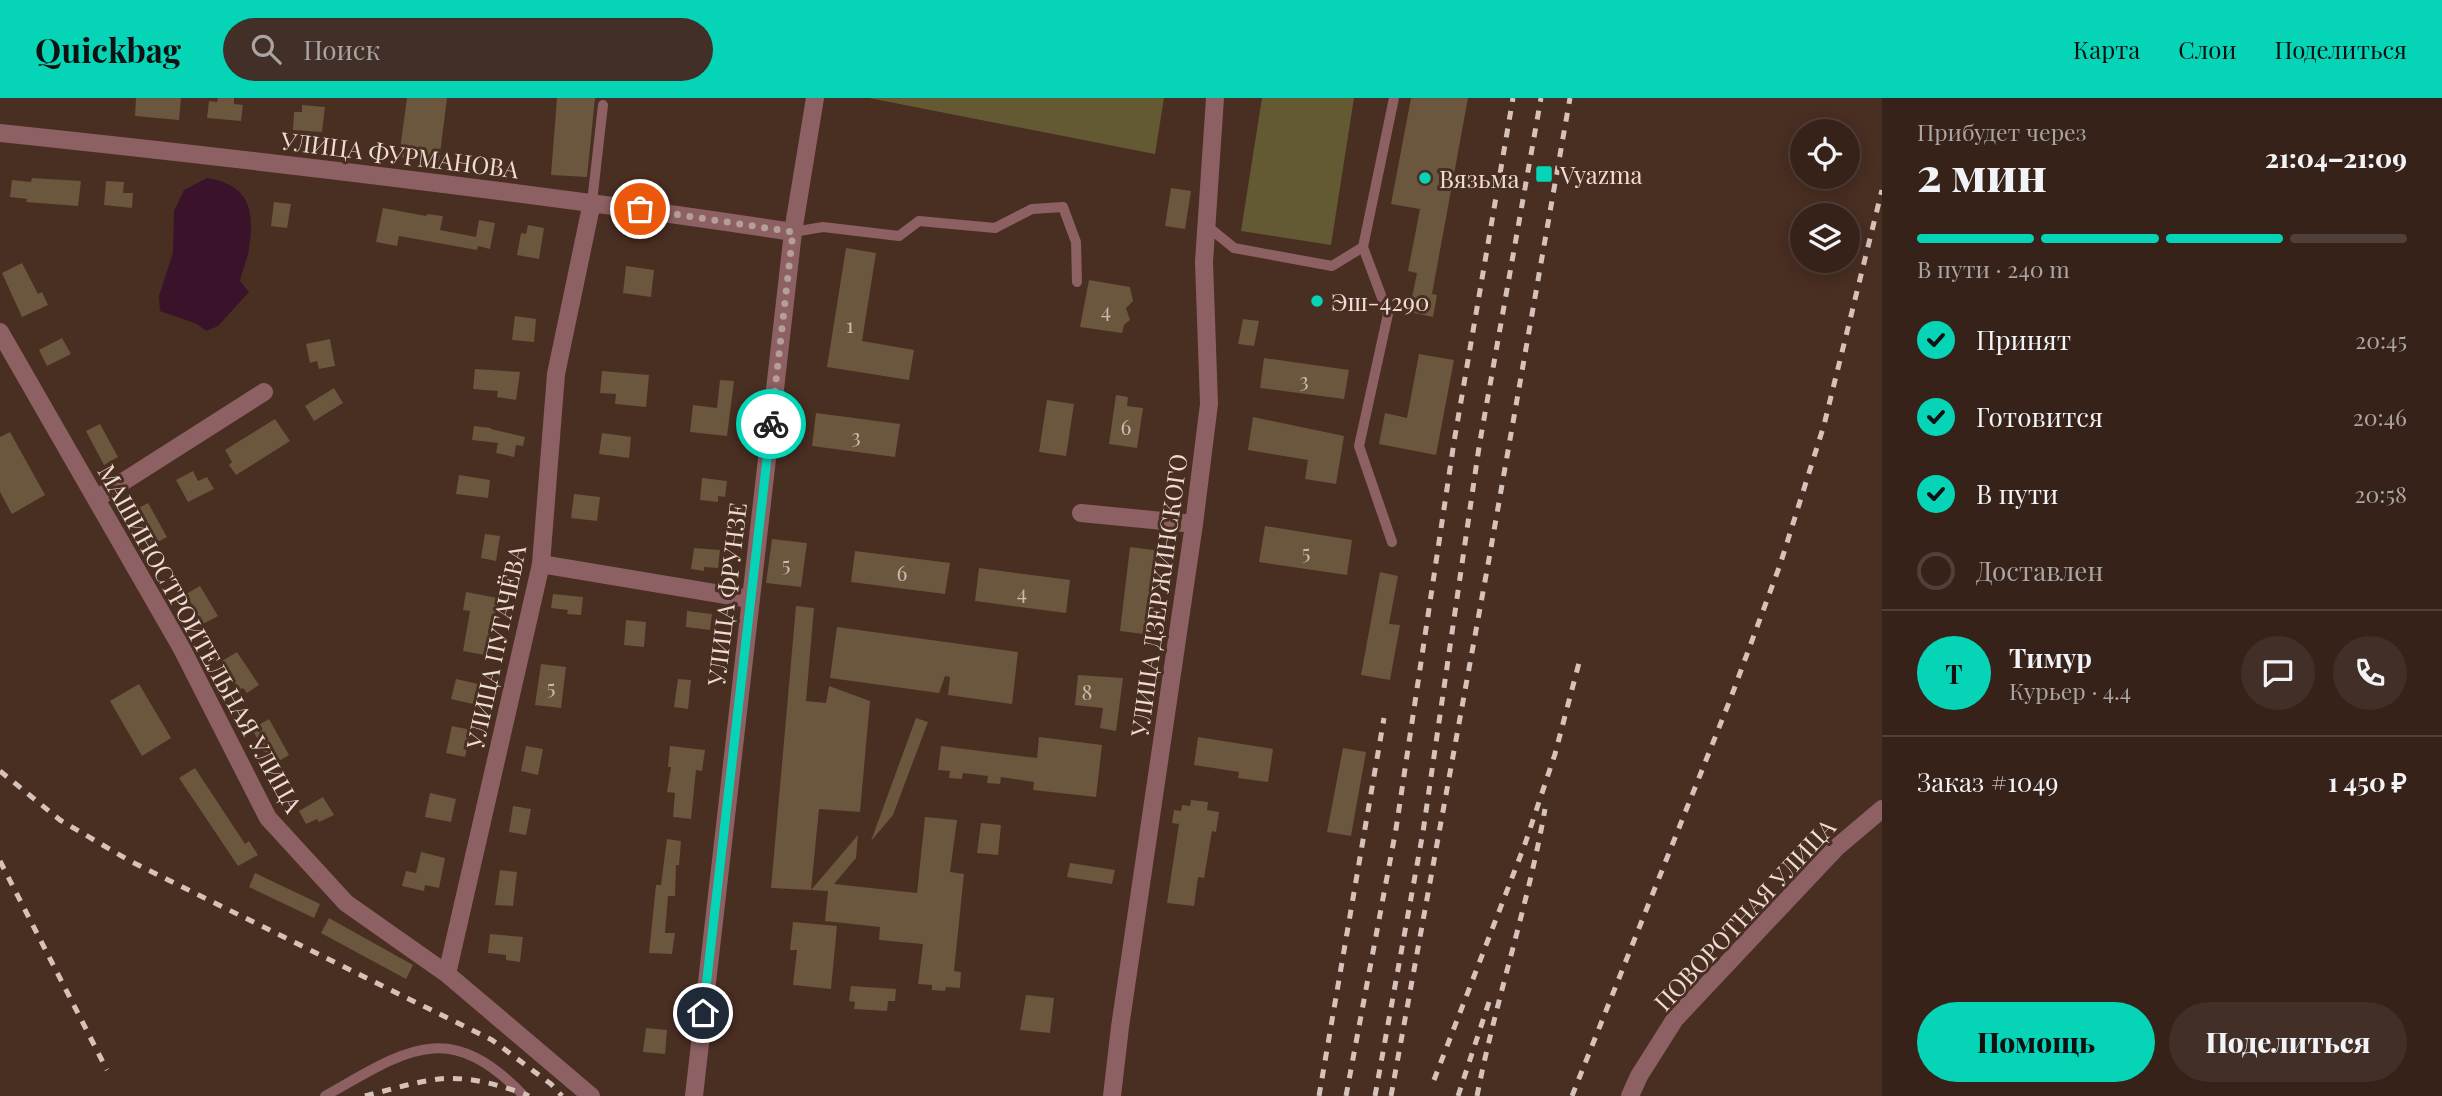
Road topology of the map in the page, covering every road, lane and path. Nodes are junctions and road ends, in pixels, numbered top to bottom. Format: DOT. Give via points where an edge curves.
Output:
graph roads {
  1 [pos="816,98"];
  2 [pos="1215,98"];
  3 [pos="1394,98"];
  4 [pos="603,105"];
  5 [pos="0,133"];
  6 [pos="592,202"];
  7 [pos="1207,226"];
  8 [pos="793,232"];
  9 [pos="1363,247"];
  10 [pos="1077,282"];
  11 [pos="0,332"];
  12 [pos="264,392"];
  13 [pos="96,499"];
  14 [pos="1081,513"];
  15 [pos="1194,524"];
  16 [pos="1392,542"];
  17 [pos="541,564"];
  18 [pos="750,598"];
  19 [pos="1882,810"];
  20 [pos="447,974"];
  21 [pos="325,1096"];
  22 [pos="524,1096"];
  23 [pos="591,1096"];
  24 [pos="694,1096"];
  25 [pos="1112,1096"];
  26 [pos="1630,1096"];
  1 -- 8 [label="street, УЛИЦА ФРУНЗЕ"];
  2 -- 7 [label="street, УЛИЦА ДЗЕРЖИНСКОГО"];
  3 -- 9 [label="lane"];
  4 -- 6 [label="lane"];
  5 -- 6 [label="street, УЛИЦА ФУРМАНОВА"];
  6 -- 8 [label="street, УЛИЦА ФУРМАНОВА"];
  6 -- 17 [label="street, УЛИЦА ПУГАЧЁВА" via="556,374"];
  7 -- 9 [label="lane" via="1234,248 1332,266"];
  7 -- 15 [label="street, УЛИЦА ДЗЕРЖИНСКОГО" via="1209,404"];
  8 -- 10 [label="lane" via="823,227 899,236 919,221 995,228 1032,209 1063,207 1076,242"];
  8 -- 18 [label="street, УЛИЦА ФРУНЗЕ"];
  9 -- 16 [label="lane" via="1388,314 1359,446"];
  11 -- 13 [label="street, МАШИНОСТРОИТЕЛЬНАЯ УЛИЦА"];
  12 -- 13 [label="street"];
  13 -- 20 [label="street, МАШИНОСТРОИТЕЛЬНАЯ УЛИЦА" via="181,646 268,818 346,903"];
  14 -- 15 [label="street"];
  15 -- 25 [label="street, УЛИЦА ДЗЕРЖИНСКОГО"];
  17 -- 18 [label="street"];
  17 -- 20 [label="street, УЛИЦА ПУГАЧЁВА"];
  18 -- 24 [label="street, УЛИЦА ФРУНЗЕ"];
  19 -- 26 [label="street, ПОВОРОТНАЯ УЛИЦА" via="1836,848 1675,1019"];
  20 -- 23 [label="street, МАШИНОСТРОИТЕЛЬНАЯ УЛИЦА"];
  21 -- 22 [label="lane" via="405,1053 431,1047 456,1049 481,1062"];
}
